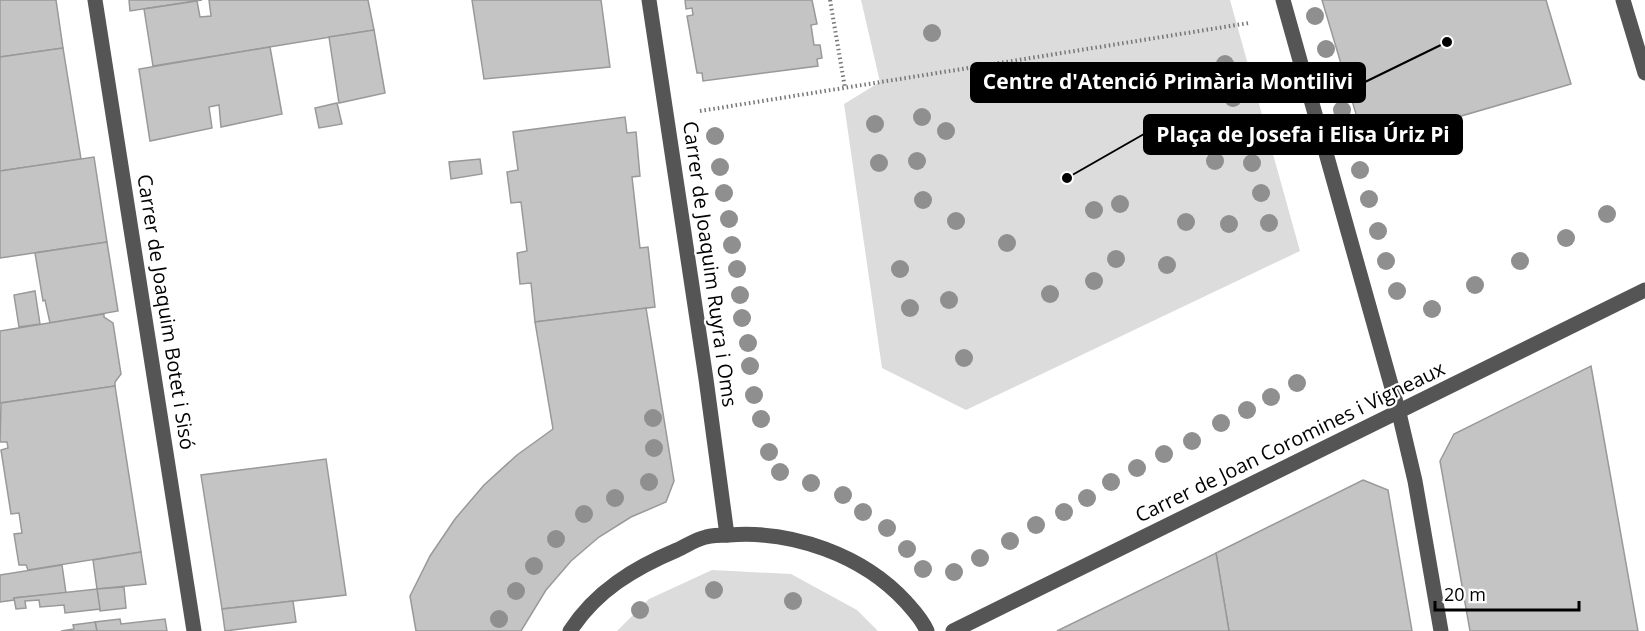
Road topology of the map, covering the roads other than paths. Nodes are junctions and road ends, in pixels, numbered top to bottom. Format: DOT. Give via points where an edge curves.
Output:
graph roads {
  1 [pos="95,0"];
  2 [pos="649,0"];
  3 [pos="1283,0"];
  4 [pos="1623,0"];
  5 [pos="1645,73"];
  6 [pos="1645,290"];
  7 [pos="1399,413"];
  8 [pos="727,535"];
  9 [pos="194,631"];
  10 [pos="570,631"];
  11 [pos="927,631"];
  12 [pos="953,631"];
  13 [pos="1441,631"];
  1 -- 9 [label="street, Carrer de Joaquim Botet i Sisó"];
  2 -- 8 [label="street, Carrer de Joaquim Ruyra i Oms"];
  3 -- 7 [label="street"];
  4 -- 5 [label="street"];
  6 -- 7 [label="street, Carrer de Joan Coromines i Vigneaux"];
  7 -- 12 [label="street, Carrer de Joan Coromines i Vigneaux"];
  7 -- 13 [label="street"];
  8 -- 10 [label="street" via="706,537 629,573 588,607"];
  8 -- 11 [label="street" via="747,533 794,541 858,564 891,585"];
}
